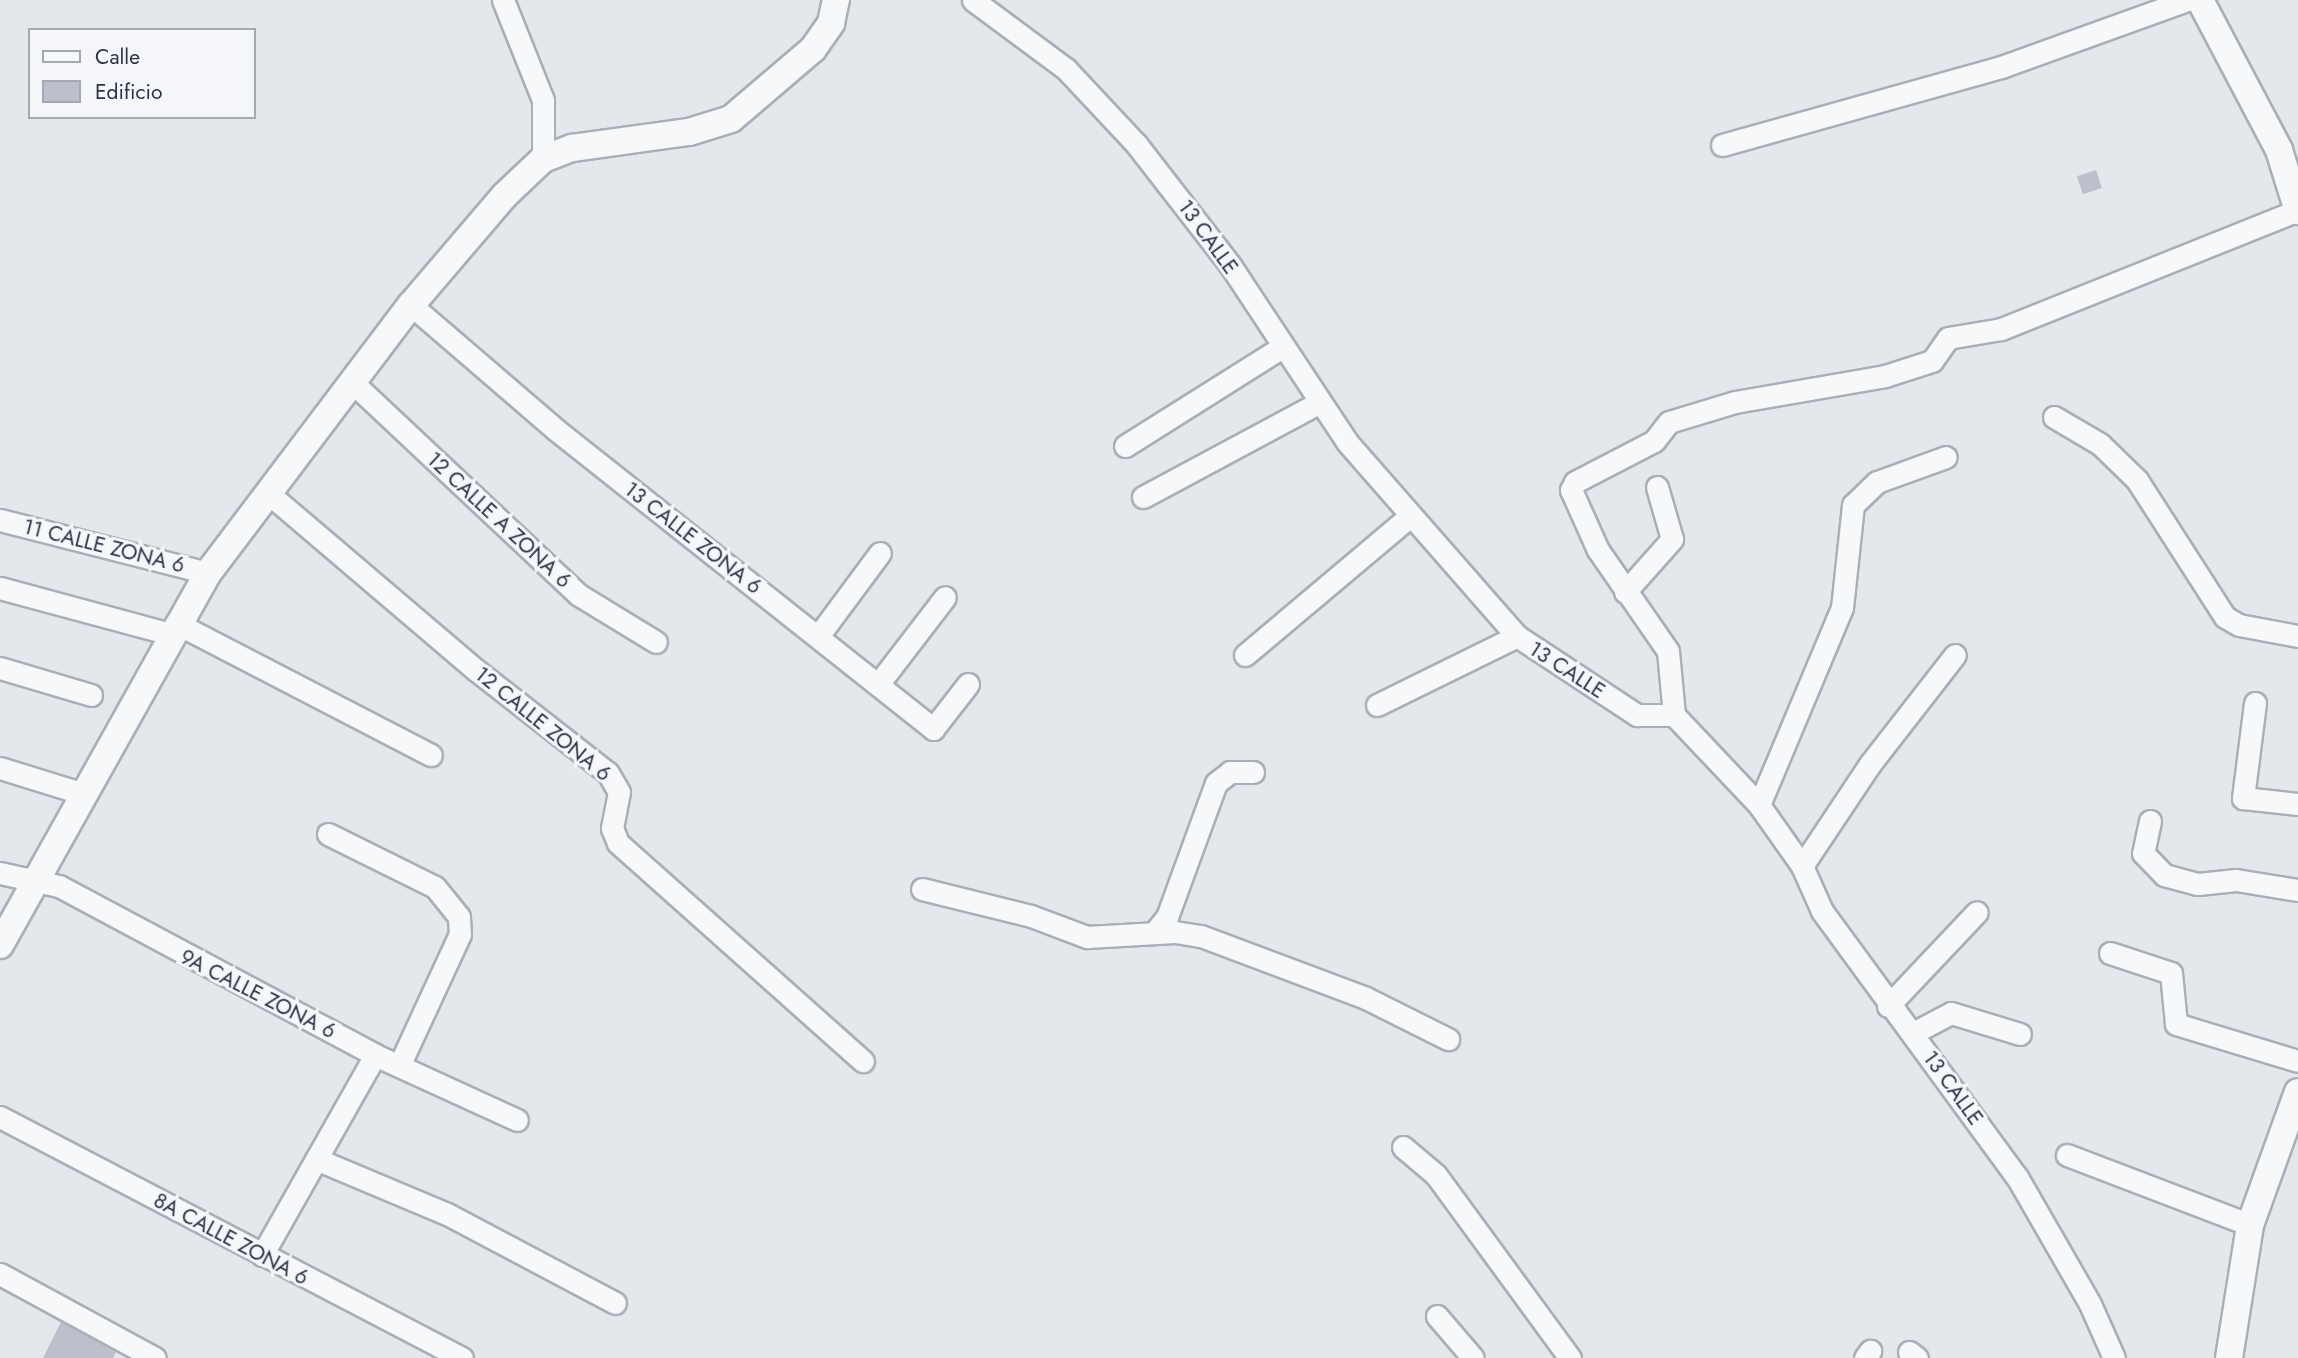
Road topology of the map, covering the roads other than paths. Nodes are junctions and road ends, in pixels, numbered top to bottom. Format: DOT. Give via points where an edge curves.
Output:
graph roads {
  1 [pos="503,0"];
  2 [pos="836,0"];
  3 [pos="973,0"];
  4 [pos="2187,0"];
  5 [pos="2200,0"];
  6 [pos="1722,145"];
  7 [pos="543,159"];
  8 [pos="2298,211"];
  9 [pos="411,305"];
  10 [pos="1282,347"];
  11 [pos="352,382"];
  12 [pos="1318,402"];
  13 [pos="2053,417"];
  14 [pos="1125,446"];
  15 [pos="1946,457"];
  16 [pos="1657,487"];
  17 [pos="268,492"];
  18 [pos="1143,497"];
  19 [pos="1410,516"];
  20 [pos="0,520"];
  21 [pos="880,553"];
  22 [pos="208,573"];
  23 [pos="0,588"];
  24 [pos="1625,592"];
  25 [pos="945,597"];
  26 [pos="173,629"];
  27 [pos="818,635"];
  28 [pos="1517,636"];
  29 [pos="2298,636"];
  30 [pos="656,642"];
  31 [pos="1245,655"];
  32 [pos="1955,656"];
  33 [pos="0,668"];
  34 [pos="879,683"];
  35 [pos="968,684"];
  36 [pos="91,695"];
  37 [pos="2255,703"];
  38 [pos="1377,705"];
  39 [pos="1674,715"];
  40 [pos="431,755"];
  41 [pos="0,768"];
  42 [pos="1253,772"];
  43 [pos="84,794"];
  44 [pos="2298,804"];
  45 [pos="1759,805"];
  46 [pos="2150,821"];
  47 [pos="328,834"];
  48 [pos="1802,866"];
  49 [pos="0,873"];
  50 [pos="36,884"];
  51 [pos="922,889"];
  52 [pos="2298,890"];
  53 [pos="1977,912"];
  54 [pos="1154,933"];
  55 [pos="0,945"];
  56 [pos="2110,953"];
  57 [pos="1888,1006"];
  58 [pos="1913,1033"];
  59 [pos="2020,1034"];
  60 [pos="1448,1039"];
  61 [pos="375,1055"];
  62 [pos="863,1061"];
  63 [pos="2298,1061"];
  64 [pos="399,1066"];
  65 [pos="2298,1092"];
  66 [pos="0,1117"];
  67 [pos="517,1120"];
  68 [pos="2288,1138"];
  69 [pos="1403,1147"];
  70 [pos="2067,1155"];
  71 [pos="316,1159"];
  72 [pos="2250,1225"];
  73 [pos="262,1255"];
  74 [pos="0,1274"];
  75 [pos="615,1303"];
  76 [pos="1437,1316"];
  77 [pos="155,1358"];
  78 [pos="462,1358"];
  79 [pos="1473,1358"];
  80 [pos="1570,1358"];
  81 [pos="2114,1358"];
  82 [pos="2229,1358"];
  1 -- 7 [label="street" via="543,100"];
  2 -- 7 [label="street" via="831,23 813,49 731,119 689,132 572,148"];
  3 -- 10 [label="street, 13 CALLE" via="1023,34 1097,100 1191,212"];
  4 -- 6 [label="street" via="2001,67"];
  5 -- 8 [label="street" via="2279,150"];
  7 -- 9 [label="street" via="504,196"];
  8 -- 24 [label="street" via="2001,329 1948,338 1932,361 1885,376 1735,402 1664,424 1654,441 1572,486 1592,539"];
  9 -- 11 [label="street"];
  9 -- 27 [label="street, 13 CALLE ZONA 6" via="555,429"];
  10 -- 12 [label="street, 13 CALLE"];
  10 -- 14 [label="street"];
  11 -- 17 [label="street"];
  11 -- 30 [label="street, 12 CALLE A ZONA 6" via="579,595"];
  12 -- 18 [label="street"];
  12 -- 19 [label="street, 13 CALLE"];
  13 -- 29 [label="street" via="2087,434 2137,480 2225,617 2239,625"];
  15 -- 45 [label="street" via="1877,482 1853,505 1842,608"];
  16 -- 24 [label="street" via="1672,538"];
  17 -- 22 [label="street"];
  17 -- 62 [label="street, 12 CALLE ZONA 6" via="476,670 608,773 619,792 612,828 618,843"];
  19 -- 28 [label="street, 13 CALLE"];
  19 -- 31 [label="street"];
  20 -- 22 [label="street, 11 CALLE ZONA 6"];
  21 -- 27 [label="street"];
  22 -- 26 [label="street"];
  23 -- 26 [label="street"];
  24 -- 39 [label="street" via="1668,651"];
  25 -- 34 [label="street"];
  26 -- 40 [label="street"];
  26 -- 43 [label="street"];
  27 -- 34 [label="street, 13 CALLE ZONA 6"];
  28 -- 38 [label="street"];
  28 -- 39 [label="street, 13 CALLE" via="1637,715"];
  32 -- 48 [label="street" via="1870,764"];
  33 -- 36 [label="street"];
  34 -- 35 [label="street, 13 CALLE ZONA 6" via="933,729"];
  37 -- 44 [label="street" via="2244,798"];
  39 -- 45 [label="street, 13 CALLE"];
  41 -- 43 [label="street"];
  42 -- 54 [label="street" via="1230,772 1216,783 1167,917"];
  43 -- 50 [label="street"];
  45 -- 48 [label="street, 13 CALLE"];
  46 -- 52 [label="street" via="2143,853 2164,875 2199,884 2236,880"];
  47 -- 64 [label="street" via="435,887 459,917 460,934"];
  48 -- 57 [label="street, 13 CALLE" via="1822,911"];
  49 -- 50 [label="street, 9A CALLE ZONA 6"];
  50 -- 55 [label="street"];
  50 -- 61 [label="street, 9A CALLE ZONA 6" via="59,886"];
  51 -- 54 [label="street" via="1031,916 1087,937"];
  53 -- 57 [label="street"];
  54 -- 60 [label="street" via="1201,936 1366,998"];
  56 -- 63 [label="street" via="2171,973 2176,1024"];
  57 -- 58 [label="street, 13 CALLE"];
  58 -- 59 [label="street" via="1951,1013"];
  58 -- 81 [label="street, 13 CALLE" via="2017,1177 2090,1304"];
  61 -- 64 [label="street, 9A CALLE ZONA 6"];
  61 -- 71 [label="street"];
  64 -- 67 [label="street, 9A CALLE ZONA 6"];
  65 -- 68 [label="street"];
  66 -- 73 [label="street, 8A CALLE ZONA 6"];
  68 -- 72 [label="street"];
  69 -- 80 [label="street" via="1436,1175"];
  70 -- 72 [label="street"];
  71 -- 73 [label="street"];
  71 -- 75 [label="street" via="447,1214"];
  72 -- 82 [label="street"];
  73 -- 78 [label="street, 8A CALLE ZONA 6"];
  74 -- 77 [label="street"];
  76 -- 79 [label="street"];
}
